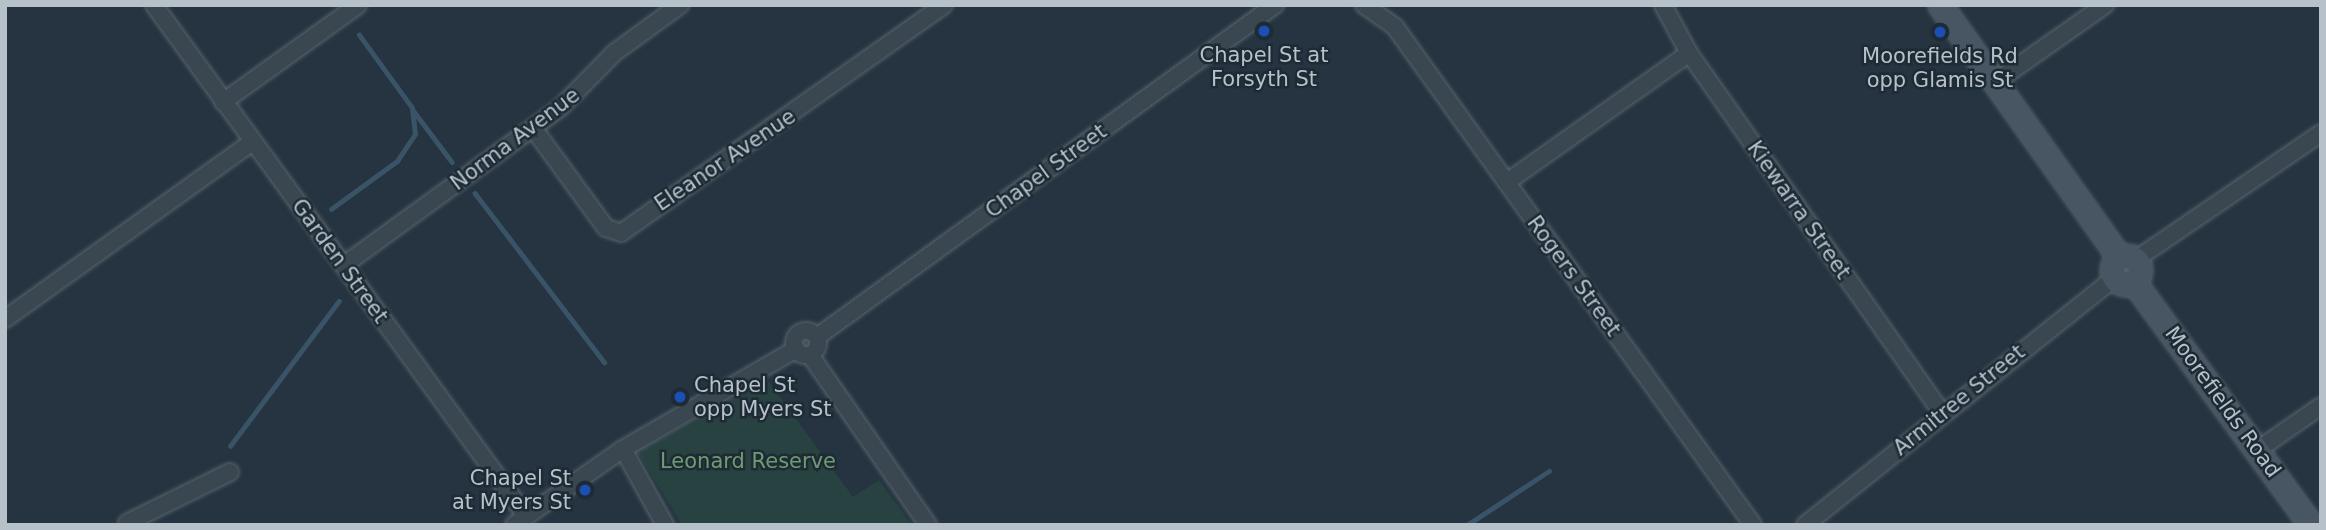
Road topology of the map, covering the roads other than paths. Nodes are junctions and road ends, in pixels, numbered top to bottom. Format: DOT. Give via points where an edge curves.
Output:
graph roads {
  1 [pos="154,5"];
  2 [pos="358,5"];
  3 [pos="680,5"];
  4 [pos="944,5"];
  5 [pos="1275,5"];
  6 [pos="1364,5"];
  7 [pos="1382,5"];
  8 [pos="1663,5"];
  9 [pos="1940,5"];
  10 [pos="2105,5"];
  11 [pos="1395,27"];
  12 [pos="1689,53"];
  13 [pos="1994,83"];
  14 [pos="223,102"];
  15 [pos="533,128"];
  16 [pos="2321,132"];
  17 [pos="252,142"];
  18 [pos="1507,183"];
  19 [pos="344,265"];
  20 [pos="2125,269"];
  21 [pos="5,319"];
  22 [pos="803,352"];
  23 [pos="2321,406"];
  24 [pos="1941,411"];
  25 [pos="623,449"];
  26 [pos="2259,449"];
  27 [pos="230,472"];
  28 [pos="520,521"];
  29 [pos="121,524"];
  30 [pos="665,525"];
  31 [pos="928,525"];
  32 [pos="1753,525"];
  33 [pos="1805,525"];
  34 [pos="2311,525"];
  1 -- 14 [label="street, Garden Street"];
  2 -- 14 [label="street"];
  3 -- 15 [label="street, Norma Avenue" via="628,42 577,95"];
  4 -- 15 [label="street, Eleanor Avenue" via="621,233 606,228"];
  5 -- 22 [label="street, Chapel Street" via="817,337 798,334"];
  6 -- 11 [label="street, Rogers Street"];
  7 -- 11 [label="street, Rogers Street"];
  8 -- 12 [label="street, Kiewarra Street"];
  9 -- 13 [label="main road, Moorefields Road"];
  10 -- 13 [label="street"];
  11 -- 18 [label="street, Rogers Street"];
  12 -- 18 [label="street"];
  12 -- 24 [label="street, Kiewarra Street"];
  13 -- 20 [label="main road, Moorefields Road"];
  14 -- 17 [label="street, Garden Street"];
  15 -- 19 [label="street, Norma Avenue"];
  16 -- 20 [label="street, Armitree Street"];
  17 -- 19 [label="street, Garden Street"];
  17 -- 21 [label="street"];
  18 -- 32 [label="street, Rogers Street"];
  19 -- 28 [label="street, Garden Street"];
  20 -- 24 [label="street, Armitree Street"];
  20 -- 26 [label="main road, Moorefields Road"];
  22 -- 25 [label="street"];
  22 -- 31 [label="street"];
  23 -- 26 [label="street"];
  24 -- 33 [label="street, Armitree Street"];
  25 -- 28 [label="street"];
  25 -- 30 [label="street"];
  26 -- 34 [label="main road, Moorefields Road"];
  27 -- 29 [label="street"];
}
